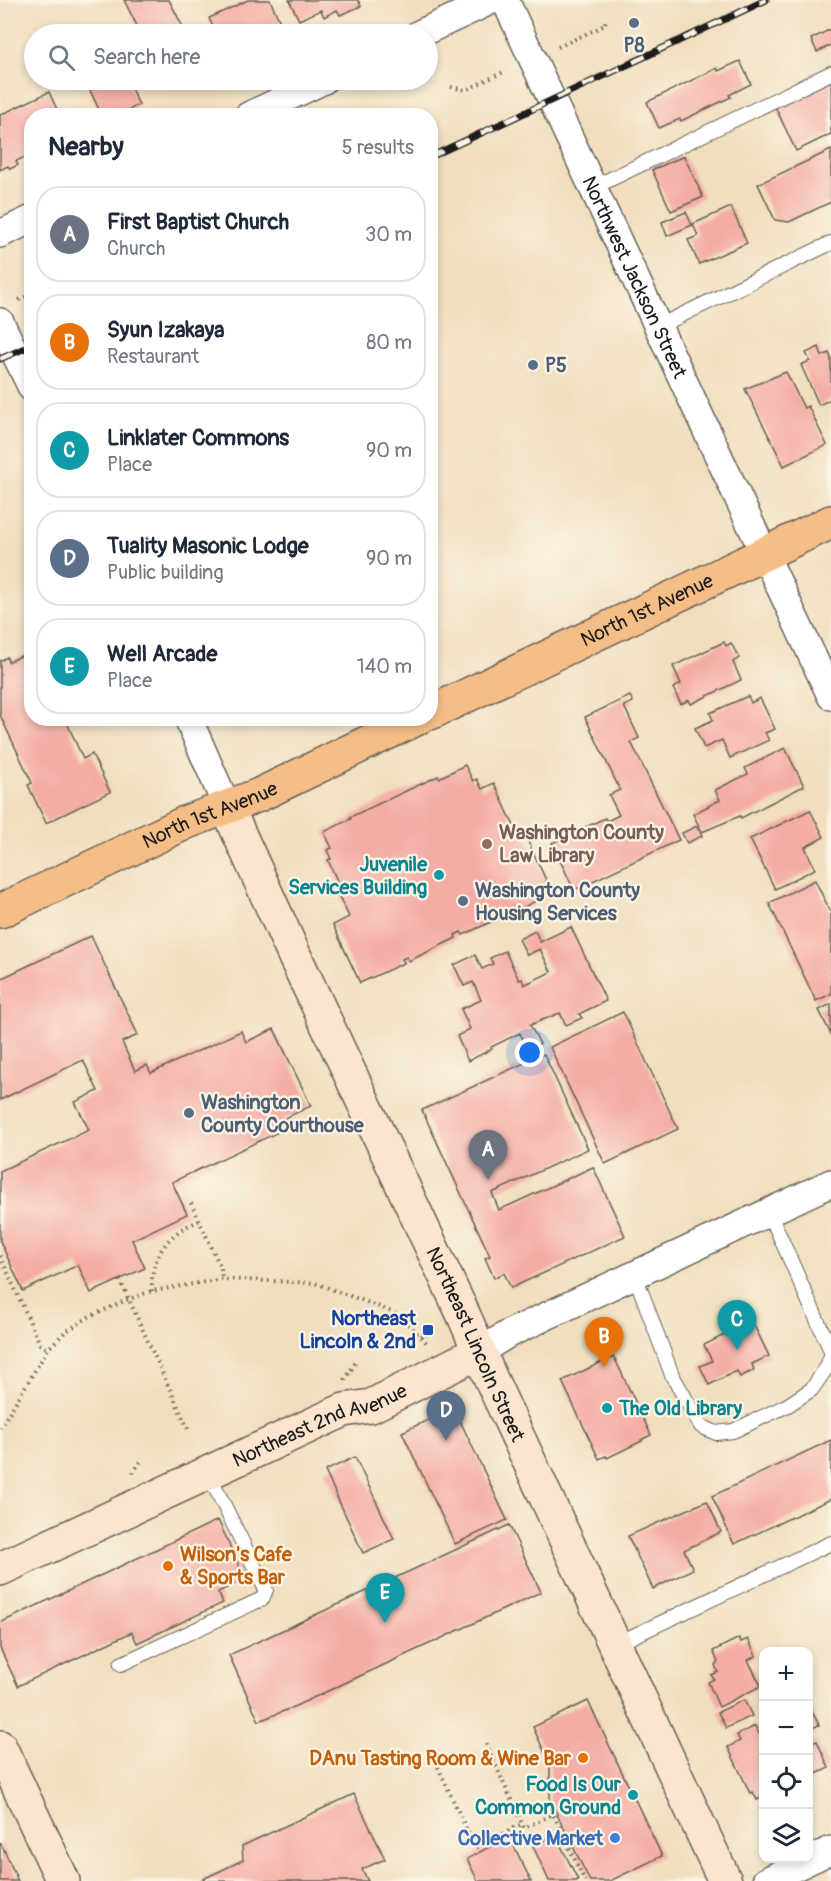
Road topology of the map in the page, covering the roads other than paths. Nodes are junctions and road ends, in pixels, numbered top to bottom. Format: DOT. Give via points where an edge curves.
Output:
graph roads {
  1 [pos="492,0"];
  2 [pos="504,0"];
  3 [pos="438,25"];
  4 [pos="831,73"];
  5 [pos="303,90"];
  6 [pos="265,108"];
  7 [pos="592,188"];
  8 [pos="24,223"];
  9 [pos="0,234"];
  10 [pos="831,243"];
  11 [pos="0,322"];
  12 [pos="657,327"];
  13 [pos="24,372"];
  14 [pos="831,522"];
  15 [pos="764,554"];
  16 [pos="831,696"];
  17 [pos="438,709"];
  18 [pos="192,726"];
  19 [pos="401,726"];
  20 [pos="227,807"];
  21 [pos="0,911"];
  22 [pos="831,1183"];
  23 [pos="769,1212"];
  24 [pos="635,1275"];
  25 [pos="479,1352"];
  26 [pos="831,1353"];
  27 [pos="208,1473"];
  28 [pos="831,1543"];
  29 [pos="0,1569"];
  30 [pos="614,1645"];
  31 [pos="121,1664"];
  32 [pos="0,1747"];
  33 [pos="831,1850"];
  34 [pos="63,1881"];
  35 [pos="725,1881"];
  36 [pos="766,1881"];
  1 -- 3 [label="street"];
  2 -- 7 [label="street, Northwest Jackson Street"];
  4 -- 7 [label="lane"];
  5 -- 6 [label="street"];
  7 -- 12 [label="street, Northwest Jackson Street"];
  8 -- 9 [label="street"];
  10 -- 12 [label="lane"];
  11 -- 13 [label="street"];
  12 -- 15 [label="street, Northwest Jackson Street"];
  14 -- 15 [label="main road, North 1st Avenue"];
  15 -- 16 [label="street, Northwest Jackson Street"];
  15 -- 17 [label="main road, North 1st Avenue"];
  18 -- 20 [label="street"];
  19 -- 20 [label="main road, North 1st Avenue"];
  20 -- 21 [label="main road, North 1st Avenue" via="187,822"];
  20 -- 25 [label="street, Northeast Lincoln Street"];
  22 -- 23 [label="street, Northeast 2nd Avenue"];
  23 -- 24 [label="street, Northeast 2nd Avenue"];
  23 -- 26 [label="lane"];
  24 -- 25 [label="street, Northeast 2nd Avenue" via="508,1334"];
  24 -- 26 [label="lane" via="672,1375 702,1426 716,1433 733,1431 812,1389"];
  25 -- 27 [label="street, Northeast 2nd Avenue" via="371,1406 344,1410"];
  25 -- 30 [label="street, Northeast Lincoln Street"];
  27 -- 29 [label="street, Northeast 2nd Avenue"];
  27 -- 31 [label="lane" via="266,1590 262,1599"];
  28 -- 30 [label="lane"];
  30 -- 35 [label="street, Northeast Lincoln Street"];
  32 -- 34 [label="street"];
  33 -- 36 [label="street"];
}
